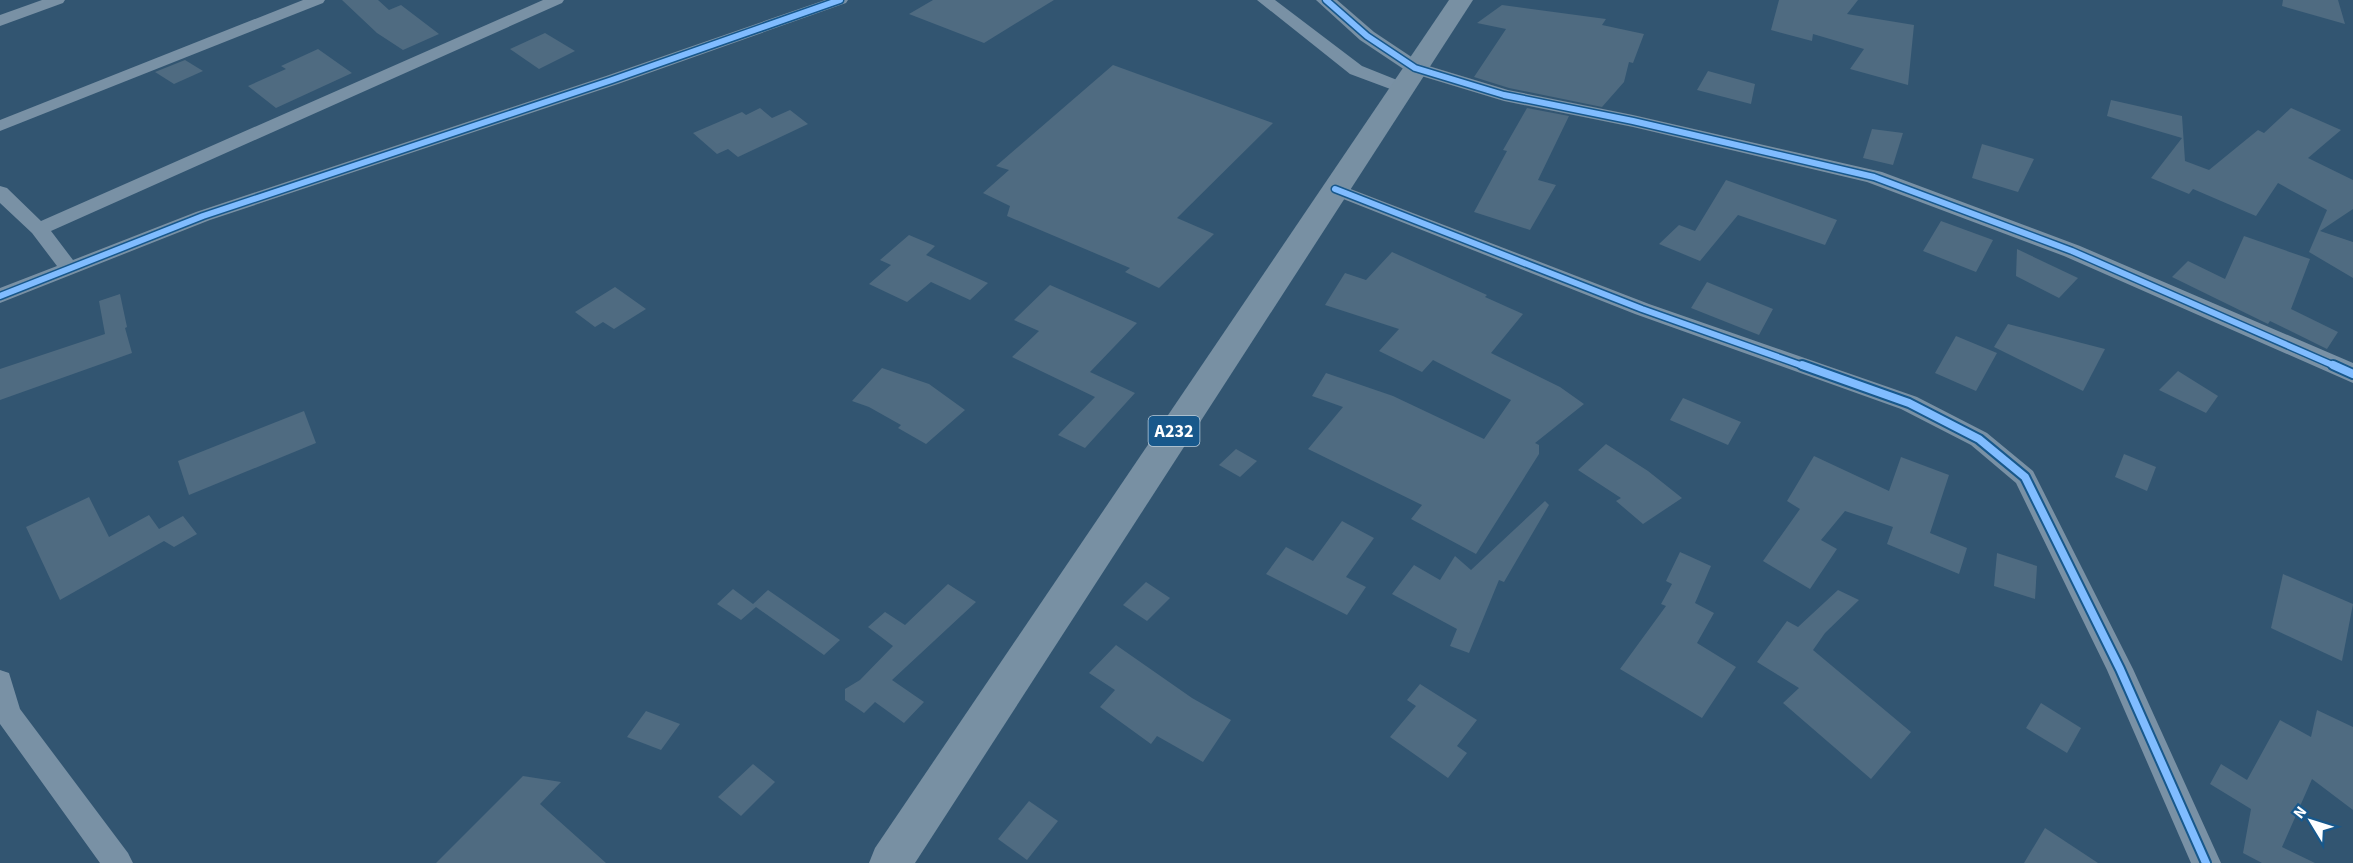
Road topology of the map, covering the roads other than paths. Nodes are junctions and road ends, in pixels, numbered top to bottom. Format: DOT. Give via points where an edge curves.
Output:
graph roads {
  1 [pos="57,0"];
  2 [pos="317,0"];
  3 [pos="556,0"];
  4 [pos="840,0"];
  5 [pos="1265,0"];
  6 [pos="1326,0"];
  7 [pos="1461,0"];
  8 [pos="0,21"];
  9 [pos="1408,78"];
  10 [pos="0,126"];
  11 [pos="1335,189"];
  12 [pos="0,192"];
  13 [pos="39,229"];
  14 [pos="70,269"];
  15 [pos="0,296"];
  16 [pos="2353,374"];
  17 [pos="0,681"];
  18 [pos="4,715"];
  19 [pos="118,863"];
  20 [pos="890,863"];
  21 [pos="2206,863"];
  1 -- 8 [label="street"];
  2 -- 10 [label="street"];
  3 -- 13 [label="street"];
  4 -- 14 [label="street" via="612,81 203,216"];
  5 -- 9 [label="street" via="1356,70"];
  6 -- 9 [label="street"];
  7 -- 9 [label="main road, A232"];
  9 -- 11 [label="main road, A232"];
  9 -- 16 [label="street" via="1633,121 1874,177 2072,251"];
  11 -- 20 [label="main road, A232"];
  11 -- 21 [label="street" via="1642,309 1909,403 1979,439 2025,477 2120,669"];
  12 -- 13 [label="street"];
  13 -- 14 [label="street"];
  14 -- 15 [label="street"];
  17 -- 18 [label="street"];
  18 -- 19 [label="street"];
}
